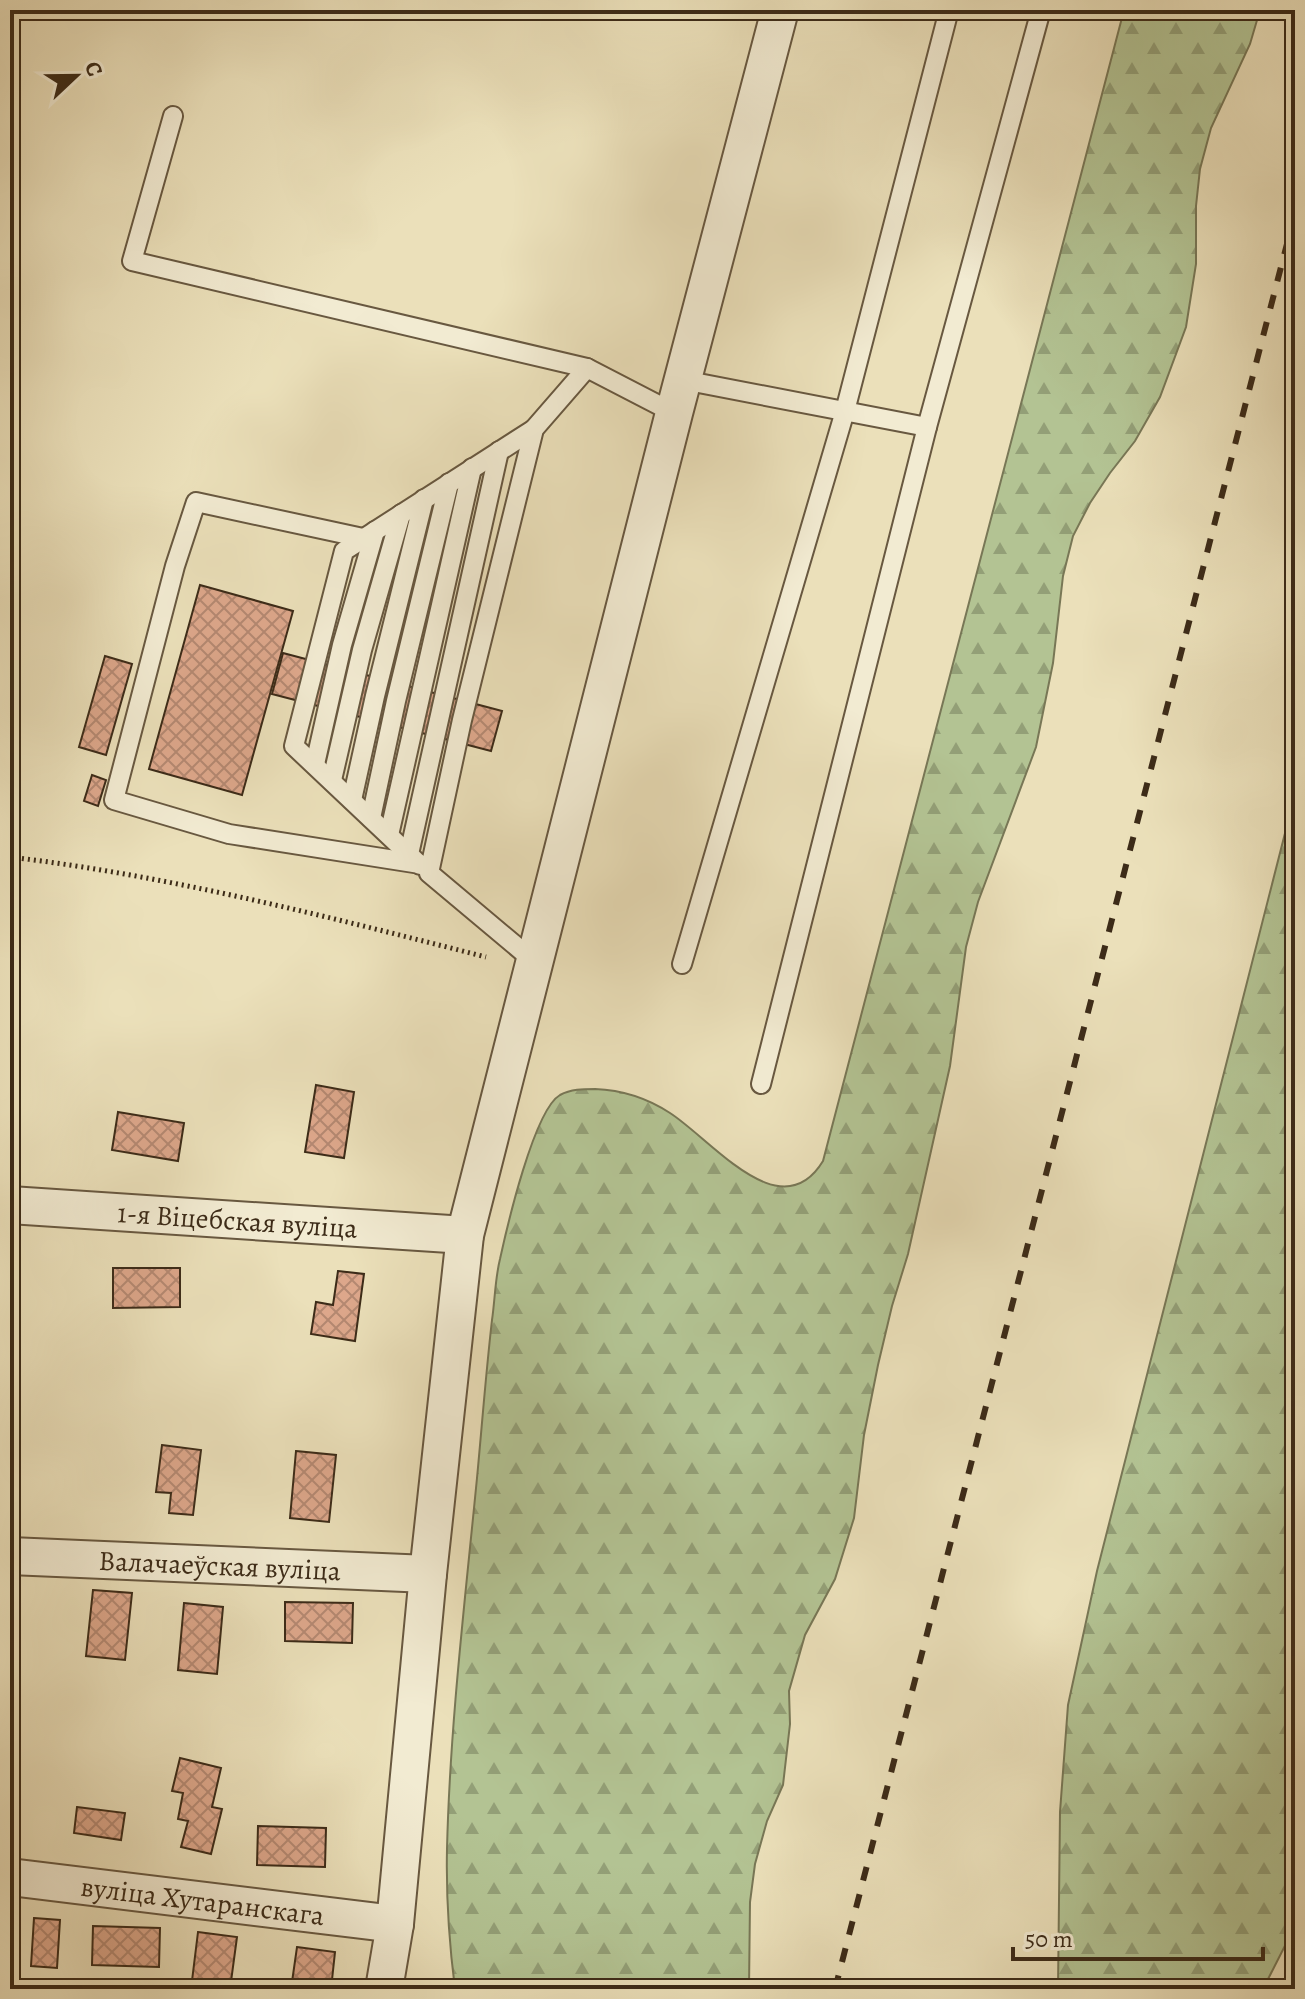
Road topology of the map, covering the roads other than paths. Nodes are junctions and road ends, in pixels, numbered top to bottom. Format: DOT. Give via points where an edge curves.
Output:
graph roads {
  1 [pos="780,10"];
  2 [pos="949,10"];
  3 [pos="1041,10"];
  4 [pos="173,116"];
  5 [pos="587,368"];
  6 [pos="679,397"];
  7 [pos="845,411"];
  8 [pos="927,427"];
  9 [pos="534,429"];
  10 [pos="499,451"];
  11 [pos="472,468"];
  12 [pos="449,483"];
  13 [pos="424,499"];
  14 [pos="401,514"];
  15 [pos="369,534"];
  16 [pos="332,780"];
  17 [pos="352,800"];
  18 [pos="371,818"];
  19 [pos="389,835"];
  20 [pos="419,864"];
  21 [pos="682,964"];
  22 [pos="534,965"];
  23 [pos="761,1084"];
  24 [pos="10,1205"];
  25 [pos="465,1235"];
  26 [pos="10,1556"];
  27 [pos="428,1574"];
  28 [pos="10,1877"];
  29 [pos="395,1924"];
  30 [pos="384,1989"];
  1 -- 6 [label="street"];
  2 -- 7 [label="lane"];
  3 -- 8 [label="lane"];
  4 -- 5 [label="lane" via="132,261"];
  5 -- 6 [label="lane"];
  5 -- 9 [label="lane"];
  6 -- 7 [label="lane"];
  6 -- 22 [label="street"];
  7 -- 8 [label="lane"];
  7 -- 21 [label="lane"];
  8 -- 23 [label="lane"];
  9 -- 10 [label="lane"];
  9 -- 20 [label="lane" via="462,720"];
  10 -- 11 [label="lane"];
  10 -- 20 [label="lane"];
  11 -- 12 [label="lane"];
  11 -- 19 [label="lane"];
  12 -- 13 [label="lane"];
  12 -- 18 [label="lane"];
  13 -- 14 [label="lane"];
  13 -- 17 [label="lane"];
  14 -- 15 [label="lane"];
  14 -- 16 [label="lane"];
  15 -- 16 [label="lane" via="315,764"];
  15 -- 20 [label="lane" via="196,502 114,800 229,834"];
  16 -- 17 [label="lane"];
  17 -- 18 [label="lane"];
  18 -- 19 [label="lane"];
  19 -- 20 [label="lane"];
  20 -- 22 [label="lane"];
  22 -- 25 [label="street"];
  24 -- 25 [label="street, 1-я Віцебская вуліца"];
  25 -- 27 [label="street"];
  26 -- 27 [label="street, Валачаеўская вуліца"];
  27 -- 29 [label="street"];
  28 -- 29 [label="street, вуліца Хутаранскага"];
  29 -- 30 [label="street"];
}
